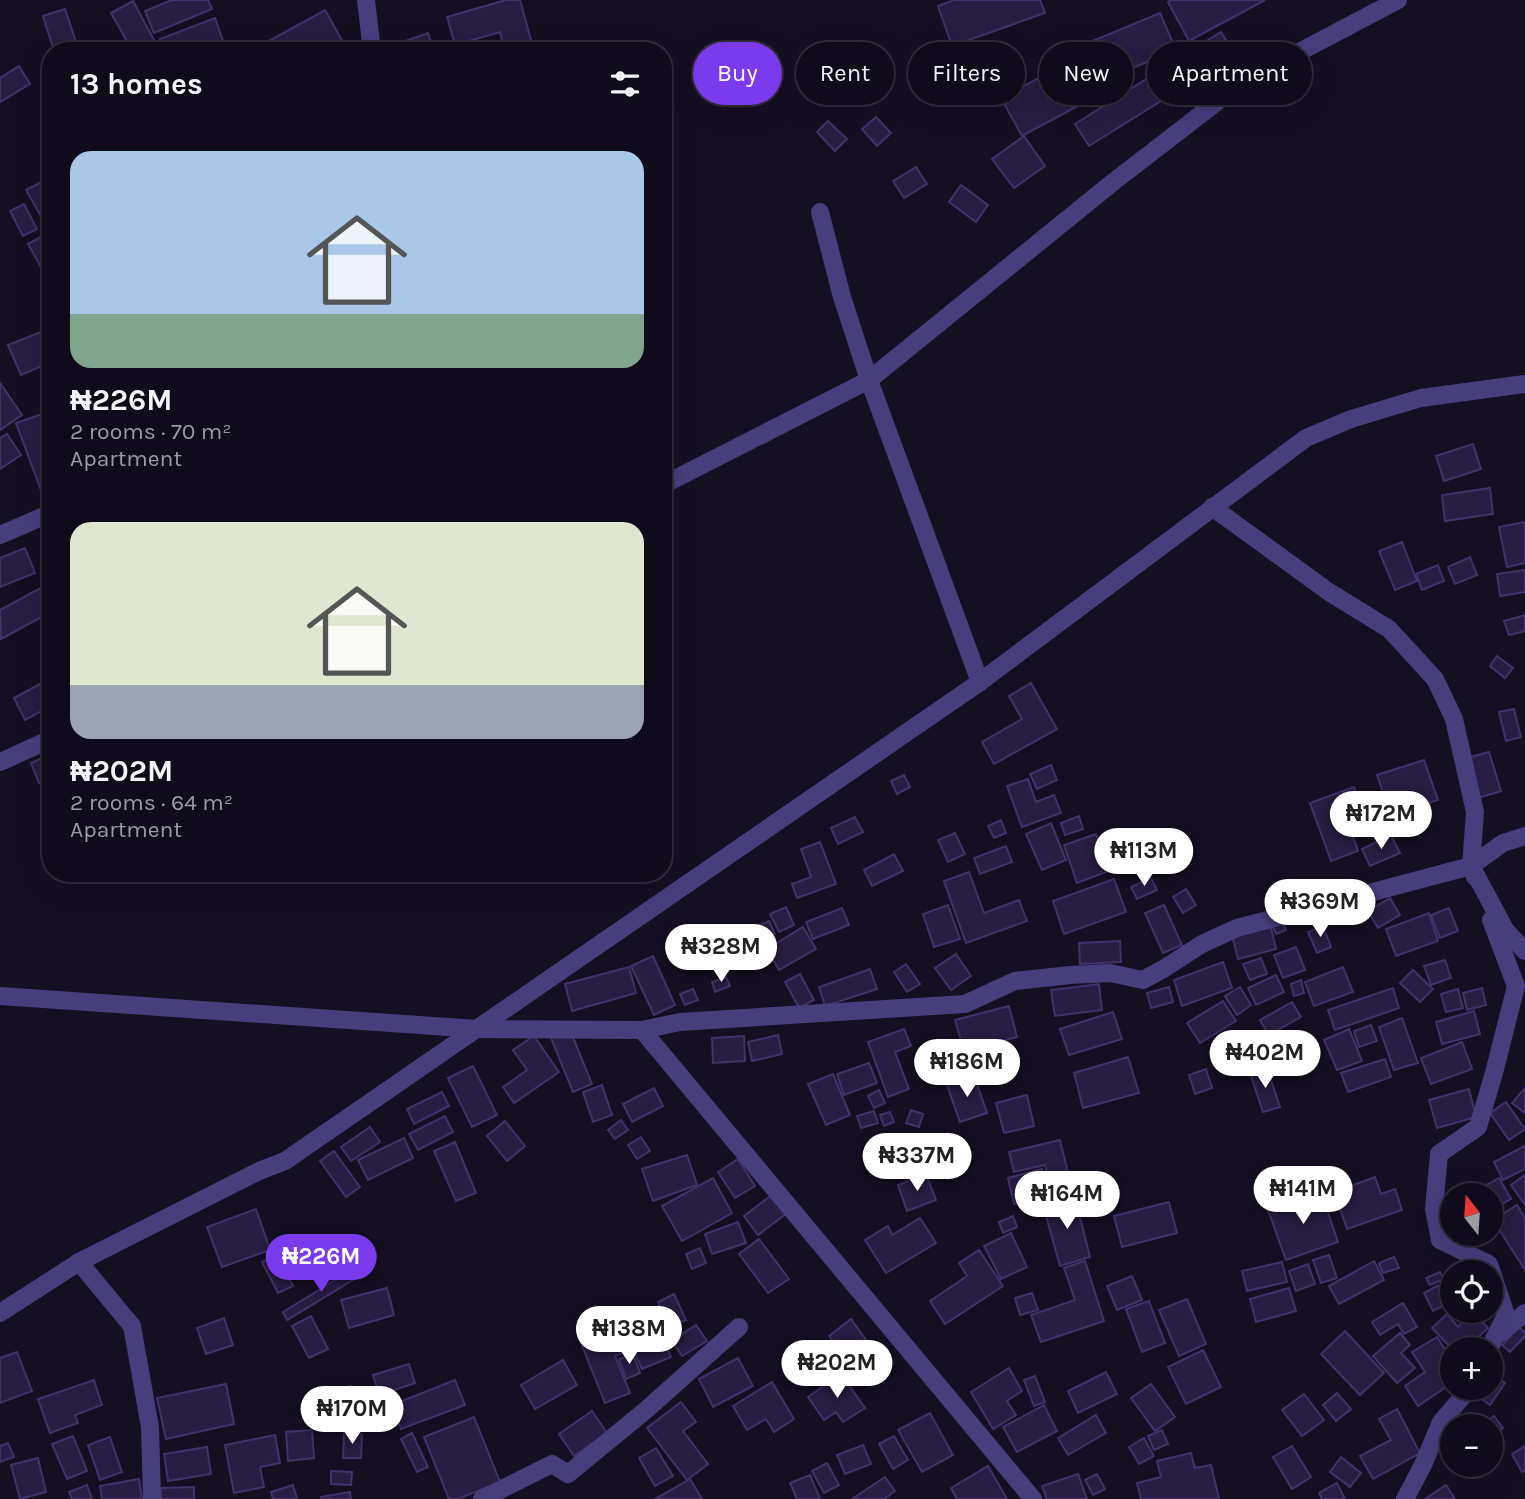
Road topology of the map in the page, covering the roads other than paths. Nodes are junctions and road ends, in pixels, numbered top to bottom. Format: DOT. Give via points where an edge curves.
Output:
graph roads {
  1 [pos="366,0"];
  2 [pos="1398,0"];
  3 [pos="371,42"];
  4 [pos="820,212"];
  5 [pos="869,380"];
  6 [pos="1525,384"];
  7 [pos="672,480"];
  8 [pos="1212,507"];
  9 [pos="42,517"];
  10 [pos="0,535"];
  11 [pos="979,682"];
  12 [pos="42,743"];
  13 [pos="0,762"];
  14 [pos="1525,836"];
  15 [pos="1471,866"];
  16 [pos="1525,951"];
  17 [pos="0,996"];
  18 [pos="477,1029"];
  19 [pos="642,1030"];
  20 [pos="79,1262"];
  21 [pos="0,1313"];
  22 [pos="1525,1313"];
  23 [pos="739,1327"];
  24 [pos="1495,1337"];
  25 [pos="1499,1337"];
  26 [pos="1460,1400"];
  27 [pos="152,1499"];
  28 [pos="482,1499"];
  29 [pos="1033,1499"];
  30 [pos="1405,1499"];
  1 -- 3 [label="street"];
  2 -- 5 [label="street" via="1222,99"];
  4 -- 5 [label="street"];
  5 -- 7 [label="street"];
  5 -- 11 [label="street"];
  6 -- 8 [label="street" via="1421,398 1351,419 1306,438"];
  8 -- 11 [label="street"];
  8 -- 15 [label="street" via="1329,592 1389,629 1435,679 1454,719 1475,812"];
  9 -- 10 [label="street"];
  11 -- 18 [label="street"];
  12 -- 13 [label="street"];
  14 -- 15 [label="street" via="1503,843"];
  15 -- 16 [label="street" via="1506,931"];
  15 -- 19 [label="street" via="1237,928 1143,980 1110,973 1070,975 1015,981 965,1004 680,1022"];
  15 -- 24 [label="street" via="1516,986 1478,1127 1439,1154 1434,1209 1440,1240 1489,1264 1506,1315"];
  17 -- 18 [label="street"];
  18 -- 19 [label="street"];
  18 -- 20 [label="street" via="285,1161"];
  19 -- 29 [label="street"];
  20 -- 21 [label="street"];
  20 -- 27 [label="street" via="132,1326 150,1427"];
  22 -- 25 [label="street"];
  23 -- 28 [label="street" via="568,1474 552,1464"];
  26 -- 30 [label="street" via="1441,1422"];
}
